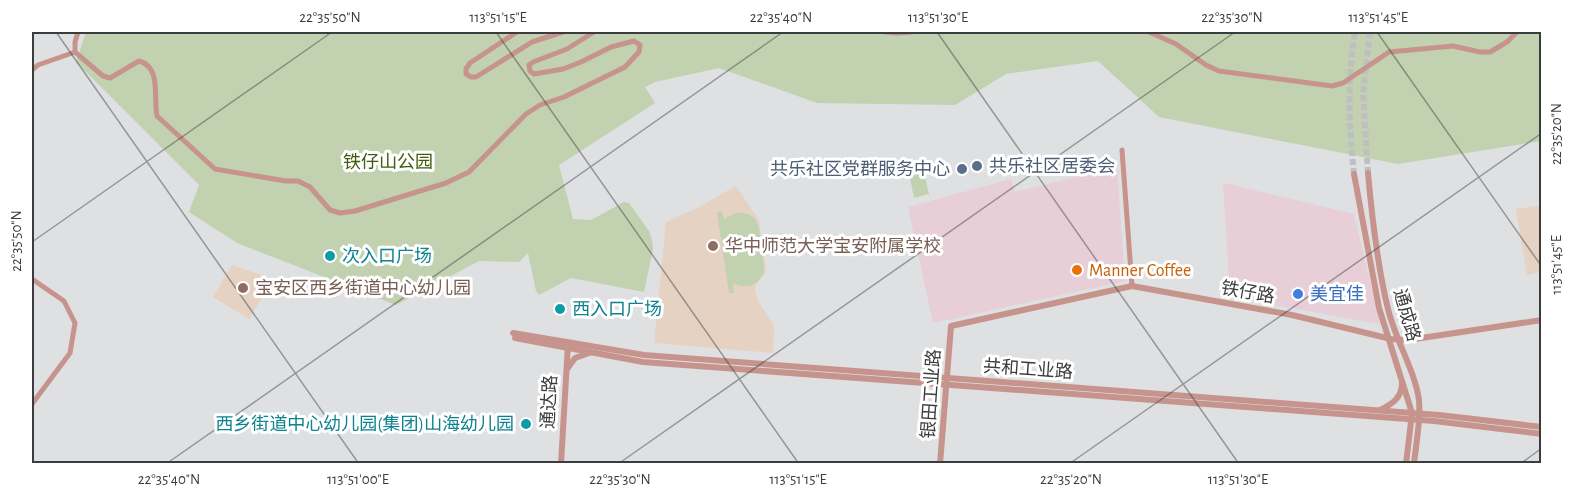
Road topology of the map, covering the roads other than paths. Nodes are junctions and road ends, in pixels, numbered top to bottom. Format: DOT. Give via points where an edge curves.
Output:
graph roads {
  1 [pos="78,32"];
  2 [pos="517,32"];
  3 [pos="563,32"];
  4 [pos="594,32"];
  5 [pos="885,32"];
  6 [pos="912,32"];
  7 [pos="1149,32"];
  8 [pos="1517,32"];
  9 [pos="75,52"];
  10 [pos="32,70"];
  11 [pos="1122,150"];
  12 [pos="1368,173"];
  13 [pos="1354,174"];
  14 [pos="32,279"];
  15 [pos="1132,286"];
  16 [pos="1542,320"];
  17 [pos="951,326"];
  18 [pos="514,335"];
  19 [pos="567,345"];
  20 [pos="599,354"];
  21 [pos="566,379"];
  22 [pos="1402,379"];
  23 [pos="946,381"];
  24 [pos="32,404"];
  25 [pos="1378,411"];
  26 [pos="1416,417"];
  27 [pos="1542,427"];
  28 [pos="1542,434"];
  29 [pos="561,464"];
  30 [pos="940,464"];
  31 [pos="1406,464"];
  32 [pos="1414,464"];
  1 -- 9 [label="street"];
  2 -- 3 [label="street" via="470,63 466,74 476,77 532,42"];
  4 -- 9 [label="street" via="567,49 533,62 530,71 534,74 563,69 621,43 634,41 640,45 639,52 625,67 564,98 540,105 462,176 340,213 330,210 310,187 298,181 215,169 156,116 156,84 145,63 139,61 110,78"];
  5 -- 6 [label="street"];
  7 -- 8 [label="street" via="1219,71 1332,86 1343,83 1389,52 1453,46 1490,52"];
  9 -- 10 [label="street"];
  11 -- 15 [label="street"];
  12 -- 26 [label="street, 通成路" via="1387,307 1419,397"];
  13 -- 22 [label="street, 通成路" via="1379,308"];
  14 -- 24 [label="street" via="64,301 75,323 70,353"];
  15 -- 16 [label="street, 铁仔路" via="1292,315 1391,339"];
  15 -- 17 [label="street, 铁仔路"];
  17 -- 23 [label="street, 银田工业路"];
  18 -- 19 [label="street, 共和工业路"];
  19 -- 20 [label="street, 共和工业路"];
  19 -- 21 [label="street, 通达路"];
  19 -- 23 [label="street, 共和工业路"];
  20 -- 21 [label="street" via="575,358"];
  20 -- 23 [label="street, 共和工业路" via="643,362"];
  21 -- 29 [label="street, 通达路"];
  22 -- 25 [label="street" via="1397,399"];
  22 -- 26 [label="street, 通成路"];
  23 -- 25 [label="street, 共和工业路"];
  23 -- 26 [label="street, 共和工业路"];
  23 -- 30 [label="street, 银田工业路"];
  25 -- 26 [label="street, 共和工业路"];
  26 -- 27 [label="street, 共和工业路"];
  26 -- 28 [label="street, 共和工业路"];
  26 -- 31 [label="street, 通成路"];
  26 -- 32 [label="street, 通成路"];
}
